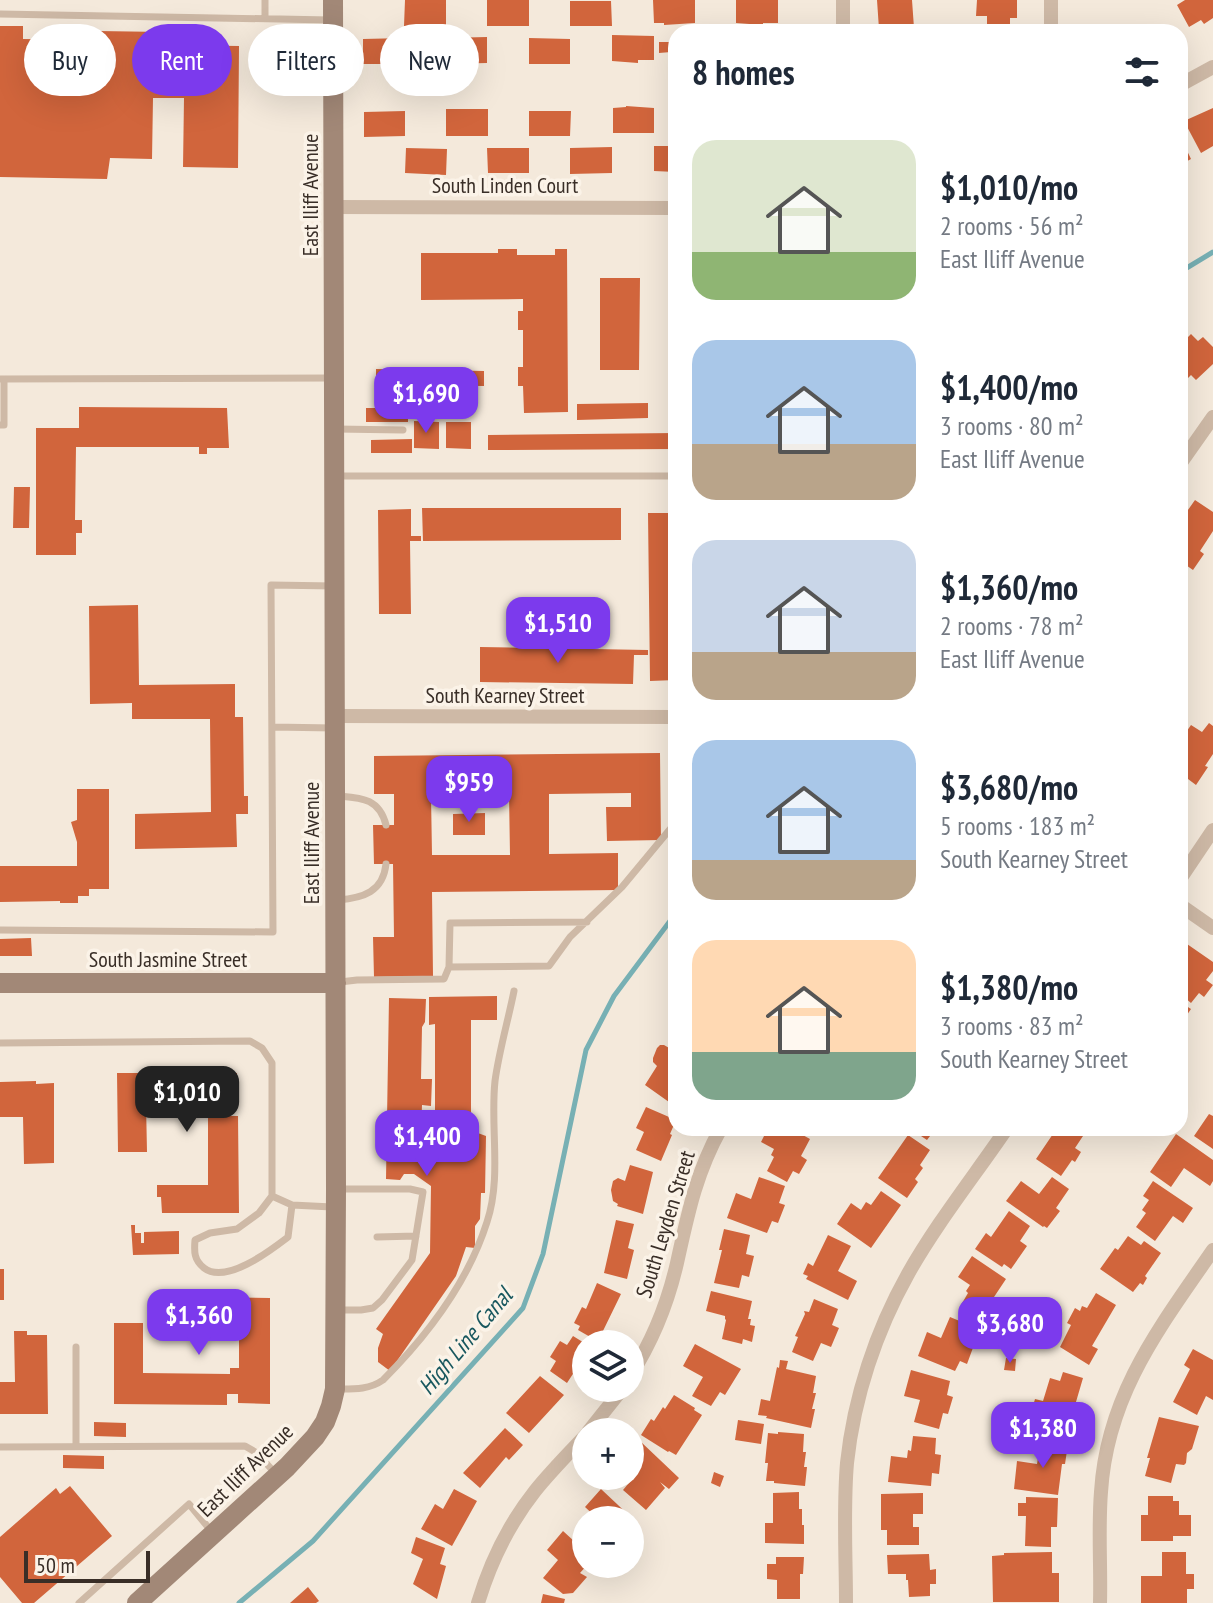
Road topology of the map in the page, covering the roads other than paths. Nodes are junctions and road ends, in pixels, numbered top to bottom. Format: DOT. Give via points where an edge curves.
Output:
graph roads {
  1 [pos="265,0"];
  2 [pos="843,0"];
  3 [pos="1051,0"];
  4 [pos="333,10"];
  5 [pos="0,14"];
  6 [pos="265,18"];
  7 [pos="843,24"];
  8 [pos="1051,24"];
  9 [pos="1213,67"];
  10 [pos="1188,81"];
  11 [pos="334,207"];
  12 [pos="668,208"];
  13 [pos="334,378"];
  14 [pos="2,379"];
  15 [pos="1213,417"];
  16 [pos="0,425"];
  17 [pos="334,429"];
  18 [pos="403,430"];
  19 [pos="1188,453"];
  20 [pos="334,476"];
  21 [pos="668,476"];
  22 [pos="335,586"];
  23 [pos="668,717"];
  24 [pos="335,722"];
  25 [pos="272,727"];
  26 [pos="335,796"];
  27 [pos="386,825"];
  28 [pos="1213,830"];
  29 [pos="668,832"];
  30 [pos="386,864"];
  31 [pos="1188,867"];
  32 [pos="336,901"];
  33 [pos="1188,911"];
  34 [pos="587,922"];
  35 [pos="1213,928"];
  36 [pos="0,930"];
  37 [pos="449,967"];
  38 [pos="0,983"];
  39 [pos="336,983"];
  40 [pos="514,991"];
  41 [pos="0,1043"];
  42 [pos="717,1136"];
  43 [pos="1002,1136"];
  44 [pos="272,1196"];
  45 [pos="336,1198"];
  46 [pos="292,1205"];
  47 [pos="416,1236"];
  48 [pos="377,1237"];
  49 [pos="1213,1250"];
  50 [pos="336,1310"];
  51 [pos="76,1347"];
  52 [pos="644,1351"];
  53 [pos="335,1389"];
  54 [pos="612,1402"];
  55 [pos="599,1418"];
  56 [pos="76,1446"];
  57 [pos="0,1447"];
  58 [pos="572,1449"];
  59 [pos="278,1475"];
  60 [pos="213,1534"];
  61 [pos="79,1603"];
  62 [pos="137,1603"];
  63 [pos="478,1603"];
  64 [pos="846,1603"];
  65 [pos="1100,1603"];
  1 -- 6 [label="lane"];
  2 -- 7 [label="street"];
  3 -- 8 [label="street"];
  4 -- 6 [label="lane"];
  4 -- 11 [label="street, East Iliff Avenue"];
  5 -- 6 [label="lane"];
  9 -- 10 [label="street"];
  11 -- 12 [label="street, South Linden Court"];
  11 -- 13 [label="street, East Iliff Avenue"];
  13 -- 14 [label="lane"];
  13 -- 17 [label="street, East Iliff Avenue"];
  14 -- 16 [label="lane"];
  15 -- 19 [label="street"];
  17 -- 18 [label="lane"];
  17 -- 20 [label="street, East Iliff Avenue"];
  20 -- 21 [label="lane"];
  20 -- 22 [label="street, East Iliff Avenue"];
  22 -- 24 [label="street, East Iliff Avenue"];
  22 -- 25 [label="lane" via="271,585"];
  23 -- 24 [label="street, South Kearney Street"];
  24 -- 25 [label="lane"];
  24 -- 26 [label="street, East Iliff Avenue"];
  25 -- 36 [label="lane" via="273,932"];
  26 -- 27 [label="lane" via="375,805"];
  26 -- 32 [label="street, East Iliff Avenue"];
  28 -- 31 [label="street"];
  29 -- 34 [label="lane"];
  30 -- 32 [label="lane" via="380,883 370,892"];
  32 -- 39 [label="street, East Iliff Avenue"];
  33 -- 35 [label="street"];
  34 -- 37 [label="lane" via="549,966"];
  34 -- 37 [label="lane" via="450,923"];
  37 -- 39 [label="lane" via="444,979"];
  38 -- 39 [label="street, South Jasmine Street"];
  39 -- 45 [label="street, East Iliff Avenue"];
  40 -- 53 [label="lane" via="495,1083 491,1205 476,1250 433,1323 383,1380 358,1389"];
  41 -- 44 [label="lane" via="250,1041 272,1063"];
  42 -- 52 [label="street, South Leyden Street" via="701,1169 668,1293"];
  43 -- 64 [label="street" via="907,1275 867,1368 847,1471"];
  44 -- 46 [label="lane"];
  44 -- 46 [label="lane" via="237,1229 195,1240 200,1265 222,1272 268,1253 288,1237"];
  45 -- 46 [label="lane"];
  45 -- 47 [label="lane" via="423,1192"];
  45 -- 50 [label="street, East Iliff Avenue"];
  47 -- 48 [label="lane"];
  47 -- 50 [label="lane" via="412,1260 382,1300 373,1308"];
  49 -- 65 [label="street" via="1133,1372 1111,1431 1101,1492"];
  50 -- 53 [label="street, East Iliff Avenue"];
  51 -- 56 [label="lane"];
  53 -- 59 [label="street, East Iliff Avenue" via="325,1422"];
  54 -- 55 [label="street"];
  56 -- 57 [label="lane"];
  56 -- 59 [label="lane" via="245,1446"];
  58 -- 63 [label="street" via="517,1517"];
  59 -- 60 [label="street, East Iliff Avenue"];
  60 -- 61 [label="lane" via="189,1504"];
  60 -- 62 [label="street, East Iliff Avenue"];
}
